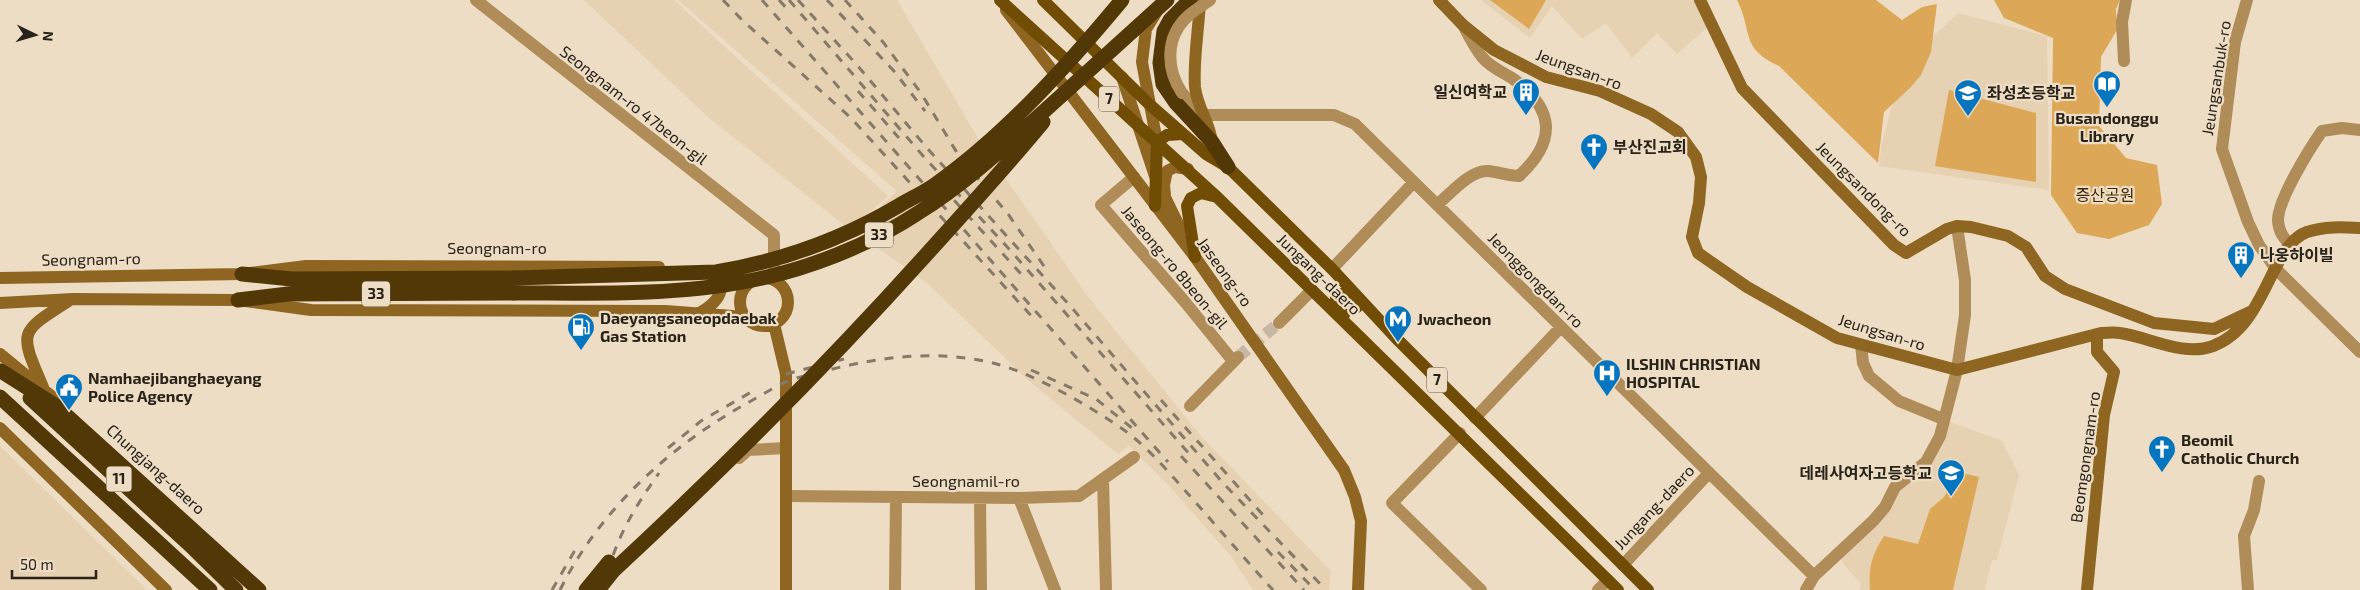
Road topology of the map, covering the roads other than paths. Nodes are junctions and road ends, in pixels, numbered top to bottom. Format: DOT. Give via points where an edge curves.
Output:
graph roads {
  1 [pos="476,0"];
  2 [pos="999,0"];
  3 [pos="1043,0"];
  4 [pos="1122,0"];
  5 [pos="1165,0"];
  6 [pos="1190,0"];
  7 [pos="1200,0"];
  8 [pos="1210,0"];
  9 [pos="1438,0"];
  10 [pos="1700,0"];
  11 [pos="2126,0"];
  12 [pos="2247,0"];
  13 [pos="1463,25"];
  14 [pos="2124,61"];
  15 [pos="1122,78"];
  16 [pos="1074,84"];
  17 [pos="1179,98"];
  18 [pos="1149,104"];
  19 [pos="1202,115"];
  20 [pos="1137,123"];
  21 [pos="2360,130"];
  22 [pos="1182,134"];
  23 [pos="1157,142"];
  24 [pos="1212,142"];
  25 [pos="1228,167"];
  26 [pos="1188,169"];
  27 [pos="1134,177"];
  28 [pos="1156,179"];
  29 [pos="1414,182"];
  30 [pos="1218,198"];
  31 [pos="1161,203"];
  32 [pos="1437,205"];
  33 [pos="1957,226"];
  34 [pos="2360,228"];
  35 [pos="2290,245"];
  36 [pos="1195,257"];
  37 [pos="1332,269"];
  38 [pos="2276,269"];
  39 [pos="719,272"];
  40 [pos="242,274"];
  41 [pos="1,277"];
  42 [pos="774,279"];
  43 [pos="750,282"];
  44 [pos="1312,290"];
  45 [pos="73,299"];
  46 [pos="238,300"];
  47 [pos="0,303"];
  48 [pos="2255,310"];
  49 [pos="698,314"];
  50 [pos="746,317"];
  51 [pos="1279,323"];
  52 [pos="774,324"];
  53 [pos="1348,324"];
  54 [pos="1561,327"];
  55 [pos="2097,334"];
  56 [pos="1396,338"];
  57 [pos="1861,345"];
  58 [pos="2360,352"];
  59 [pos="0,354"];
  60 [pos="1957,370"];
  61 [pos="0,371"];
  62 [pos="44,390"];
  63 [pos="0,397"];
  64 [pos="1190,406"];
  65 [pos="1475,418"];
  66 [pos="1943,419"];
  67 [pos="786,423"];
  68 [pos="0,428"];
  69 [pos="1460,433"];
  70 [pos="786,448"];
  71 [pos="738,452"];
  72 [pos="1134,457"];
  73 [pos="1709,473"];
  74 [pos="1104,480"];
  75 [pos="2259,481"];
  76 [pos="786,496"];
  77 [pos="896,497"];
  78 [pos="980,498"];
  79 [pos="1019,498"];
  80 [pos="131,519"];
  81 [pos="1623,565"];
  82 [pos="1814,576"];
  83 [pos="1608,580"];
  84 [pos="166,590"];
  85 [pos="203,590"];
  86 [pos="210,590"];
  87 [pos="236,590"];
  88 [pos="259,590"];
  89 [pos="265,590"];
  90 [pos="586,590"];
  91 [pos="593,590"];
  92 [pos="598,590"];
  93 [pos="602,590"];
  94 [pos="786,590"];
  95 [pos="895,590"];
  96 [pos="981,590"];
  97 [pos="1055,590"];
  98 [pos="1106,590"];
  99 [pos="1358,590"];
  100 [pos="1481,590"];
  101 [pos="1598,590"];
  102 [pos="1618,590"];
  103 [pos="1648,590"];
  104 [pos="1806,590"];
  105 [pos="2087,590"];
  106 [pos="2248,590"];
  1 -- 42 [label="street, Seongnam-ro 47beon-gil" via="774,235"];
  2 -- 20 [label="main road, Jungang-daero / 7"];
  2 -- 27 [label="main road, Jaseong-ro"];
  3 -- 15 [label="main road, Jungang-daero / 7"];
  4 -- 40 [label="highway, Seongnam-ro / 33, bridge" via="1042,90 975,154 935,185 868,224 788,255 716,272 514,278 292,279"];
  5 -- 16 [label="highway, 33, bridge"];
  5 -- 18 [label="main road" via="1146,29 1142,62"];
  6 -- 17 [label="highway" via="1170,20 1162,40 1160,63 1163,84"];
  7 -- 19 [label="main road" via="1195,87"];
  8 -- 17 [label="street, bridge" via="1187,16 1173,35 1169,60"];
  9 -- 13 [label="main road, Jeungsan-ro"];
  10 -- 33 [label="main road, Jeungsandong-ro" via="1742,88 1894,245 1906,253"];
  11 -- 14 [label="street" via="2122,22"];
  12 -- 38 [label="street, Jeungsanbuk-ro" via="2235,42 2222,149 2248,222"];
  13 -- 32 [label="street" via="1483,60 1512,78 1539,102 1548,128 1534,161 1519,176 1487,171 1472,176"];
  13 -- 57 [label="main road, Jeungsan-ro" via="1494,50 1546,77 1600,92 1651,114 1678,132 1696,157 1701,177 1692,237 1698,253 1789,312 1837,338"];
  15 -- 18 [label="main road, Jungang-daero / 7"];
  15 -- 20 [label="main road"];
  16 -- 46 [label="highway, 33, bridge" via="960,184 902,223 845,251 750,281 722,286 585,293 288,294"];
  16 -- 71 [label="highway, bridge" via="1011,162 841,349"];
  17 -- 19 [label="street"];
  17 -- 24 [label="highway"];
  18 -- 22 [label="main road, Jungang-daero / 7"];
  18 -- 23 [label="main road"];
  19 -- 24 [label="main road" via="1210,128"];
  19 -- 29 [label="street, Jeonggongdan-ro" via="1334,115 1355,124"];
  20 -- 23 [label="main road, Jungang-daero / 7"];
  20 -- 28 [label="main road"];
  21 -- 35 [label="street" via="2322,130 2308,151 2278,219 2281,235"];
  22 -- 23 [label="main road" via="1167,135"];
  22 -- 25 [label="main road, Jungang-daero / 7"];
  23 -- 26 [label="main road, Jungang-daero / 7"];
  23 -- 28 [label="main road"];
  24 -- 25 [label="highway"];
  25 -- 37 [label="main road, Jungang-daero / 7"];
  26 -- 30 [label="main road, Jungang-daero / 7"];
  26 -- 31 [label="main road" via="1175,166 1167,171"];
  27 -- 31 [label="main road, Jaseong-ro"];
  27 -- 64 [label="street, Jaseong-ro 8beon-gil" via="1101,204 1235,359"];
  28 -- 31 [label="main road"];
  29 -- 32 [label="street, Jeonggongdan-ro"];
  29 -- 37 [label="street, Jungang-daero"];
  30 -- 36 [label="main road" via="1201,193 1191,198 1187,206"];
  30 -- 44 [label="main road, Jungang-daero / 7"];
  31 -- 36 [label="main road, Jaseong-ro"];
  32 -- 54 [label="street, Jeonggongdan-ro"];
  33 -- 48 [label="main road" via="2008,236 2026,247 2045,276 2065,289 2154,323 2214,329"];
  33 -- 60 [label="street" via="1965,280 1965,314"];
  34 -- 35 [label="main road, Jeungsan-ro" via="2326,227 2305,233"];
  35 -- 38 [label="main road, Jeungsan-ro"];
  36 -- 99 [label="main road, Jaseong-ro" via="1344,470 1361,521"];
  37 -- 56 [label="main road, Jungang-daero / 7"];
  38 -- 48 [label="main road, Jeungsan-ro"];
  38 -- 58 [label="street, Jeungsanbuk-ro"];
  39 -- 40 [label="main road, Seongnam-ro" via="656,267 306,266"];
  39 -- 43 [label="main road, Seongnam-ro"];
  39 -- 49 [label="main road" via="718,298"];
  40 -- 41 [label="main road, Seongnam-ro"];
  42 -- 43 [label="main road" via="766,277"];
  42 -- 52 [label="main road" via="786,290 788,297 786,313"];
  43 -- 50 [label="main road" via="740,302"];
  44 -- 51 [label="street"];
  44 -- 53 [label="main road, Jungang-daero / 7"];
  45 -- 46 [label="main road, 33"];
  45 -- 47 [label="main road, 33"];
  45 -- 62 [label="main road" via="35,322 28,333 26,348"];
  46 -- 49 [label="main road" via="311,310 665,311"];
  48 -- 55 [label="main road, Jeungsan-ro" via="2237,332 2213,346 2192,350 2119,333"];
  49 -- 50 [label="main road"];
  50 -- 52 [label="main road" via="759,325"];
  52 -- 67 [label="main road" via="786,374"];
  53 -- 56 [label="main road" via="1335,296 1339,292 1378,327"];
  53 -- 69 [label="main road, Jungang-daero / 7"];
  54 -- 65 [label="street"];
  54 -- 73 [label="street, Jeonggongdan-ro"];
  55 -- 60 [label="main road, Jeungsan-ro"];
  55 -- 105 [label="main road, Beomgongnam-ro" via="2097,352 2114,372 2104,415"];
  56 -- 65 [label="main road, Jungang-daero / 7"];
  57 -- 60 [label="main road, Jeungsan-ro"];
  57 -- 66 [label="street" via="1868,376 1899,401"];
  59 -- 62 [label="main road, Chungjang-daero"];
  60 -- 66 [label="street"];
  61 -- 87 [label="highway, 11"];
  61 -- 88 [label="highway" via="56,406"];
  62 -- 89 [label="main road, Chungjang-daero"];
  63 -- 80 [label="highway, 11"];
  65 -- 81 [label="main road, Jungang-daero / 7"];
  66 -- 82 [label="street" via="1940,436 1926,462 1895,487 1873,522"];
  67 -- 70 [label="main road"];
  67 -- 91 [label="street" via="761,424 611,565"];
  68 -- 84 [label="main road"];
  69 -- 83 [label="main road, Jungang-daero / 7"];
  69 -- 100 [label="street" via="1392,503"];
  70 -- 76 [label="main road"];
  70 -- 93 [label="street" via="748,450 628,561"];
  71 -- 90 [label="highway, bridge" via="674,500 617,554"];
  71 -- 92 [label="highway, bridge" via="613,571"];
  72 -- 74 [label="street, Seongnamil-ro"];
  73 -- 81 [label="street, Jungang-daero"];
  73 -- 82 [label="street, Jeonggongdan-ro"];
  74 -- 79 [label="street, Seongnamil-ro" via="1079,496"];
  74 -- 98 [label="street"];
  75 -- 106 [label="street" via="2254,510 2244,536"];
  76 -- 77 [label="street, Seongnamil-ro"];
  76 -- 94 [label="main road"];
  77 -- 78 [label="street, Seongnamil-ro"];
  77 -- 95 [label="street"];
  78 -- 79 [label="street, Seongnamil-ro"];
  78 -- 96 [label="street"];
  79 -- 97 [label="street"];
  80 -- 85 [label="highway"];
  80 -- 86 [label="highway, 11"];
  81 -- 103 [label="main road, Jungang-daero / 7"];
  82 -- 104 [label="street"];
  83 -- 101 [label="street"];
  83 -- 102 [label="main road, Jungang-daero / 7"];
}
